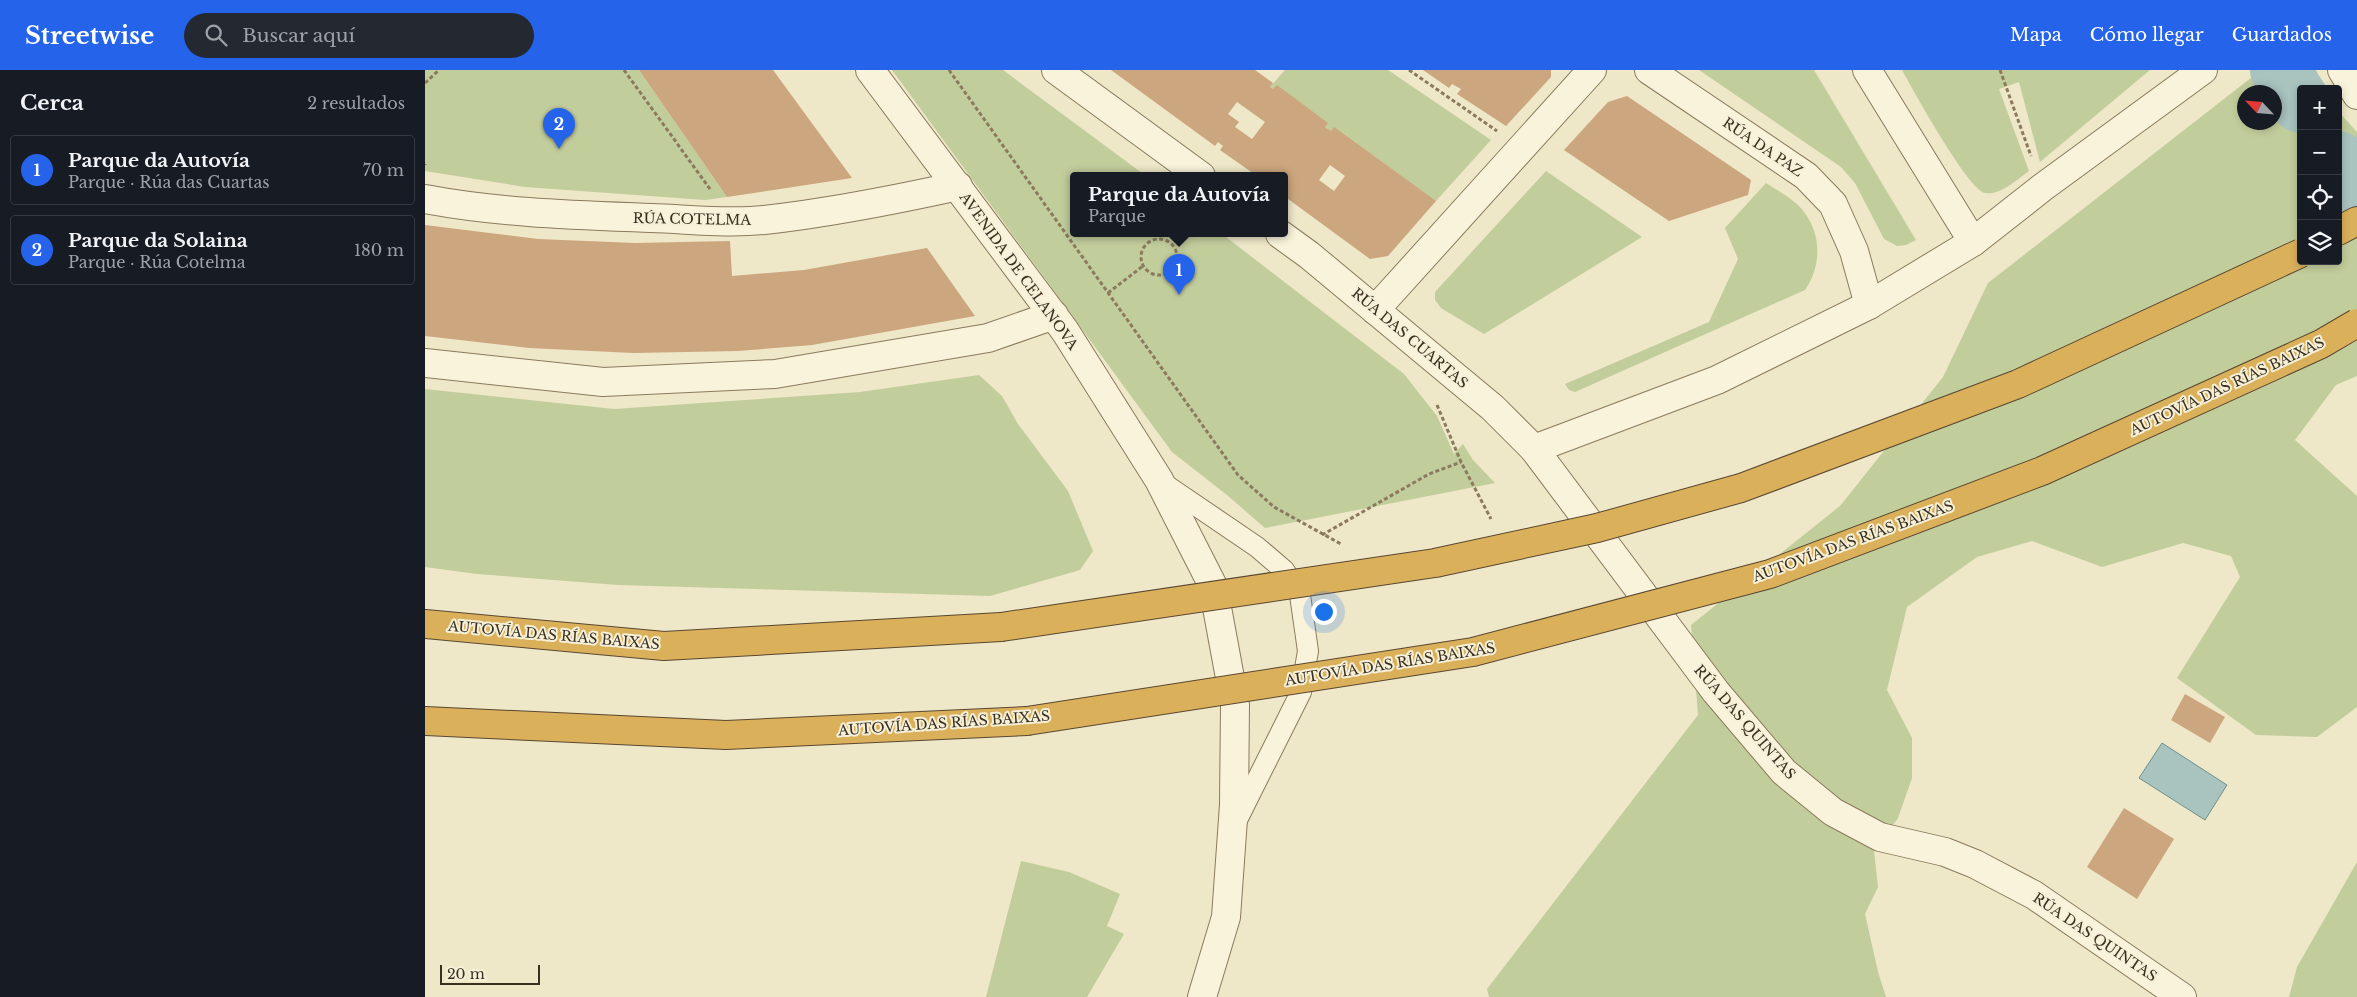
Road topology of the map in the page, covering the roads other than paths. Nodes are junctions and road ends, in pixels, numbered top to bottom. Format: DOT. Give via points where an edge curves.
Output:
graph roads {
  1 [pos="870,70"];
  2 [pos="1056,70"];
  3 [pos="1592,70"];
  4 [pos="1649,70"];
  5 [pos="1867,70"];
  6 [pos="2203,70"];
  7 [pos="2342,70"];
  8 [pos="2357,95"];
  9 [pos="1196,172"];
  10 [pos="957,186"];
  11 [pos="425,199"];
  12 [pos="2357,220"];
  13 [pos="2342,229"];
  14 [pos="1284,237"];
  15 [pos="1973,242"];
  16 [pos="2297,255"];
  17 [pos="1869,305"];
  18 [pos="1375,310"];
  19 [pos="1054,315"];
  20 [pos="2357,323"];
  21 [pos="425,363"];
  22 [pos="1534,449"];
  23 [pos="1159,480"];
  24 [pos="425,624"];
  25 [pos="425,722"];
  26 [pos="1232,831"];
  27 [pos="1202,997"];
  28 [pos="2182,997"];
  1 -- 10 [label="street, AVENIDA DE CELANOVA"];
  2 -- 9 [label="street"];
  3 -- 18 [label="street"];
  4 -- 17 [label="street, RÚA DA PAZ" via="1806,176 1833,204 1854,251"];
  5 -- 15 [label="street"];
  6 -- 15 [label="street"];
  7 -- 8 [label="street"];
  10 -- 11 [label="street, RÚA COTELMA" via="887,202 762,220 728,221 549,214"];
  10 -- 19 [label="street, AVENIDA DE CELANOVA"];
  12 -- 13 [label="highway"];
  14 -- 18 [label="street, RÚA DAS CUARTAS"];
  15 -- 17 [label="street"];
  16 -- 24 [label="highway, AUTOVÍA DAS RÍAS BAIXAS, bridge" via="2018,384 1741,488 1597,528 1435,563 1001,627 663,646"];
  17 -- 22 [label="street" via="1717,380"];
  18 -- 22 [label="street, RÚA DAS CUARTAS" via="1493,408"];
  19 -- 21 [label="street" via="988,338 775,374 603,382"];
  19 -- 23 [label="street, AVENIDA DE CELANOVA"];
  20 -- 25 [label="highway, AUTOVÍA DAS RÍAS BAIXAS, bridge" via="2321,344 2042,471 1770,574 1473,652 1027,721 726,735"];
  22 -- 28 [label="street, RÚA DAS QUINTAS" via="1716,692 1784,772 1833,812 1880,837 1945,852 2033,895"];
  23 -- 26 [label="street, AVENIDA DE CELANOVA" via="1213,586 1235,705"];
  23 -- 26 [label="lane" via="1257,547 1284,570 1300,595 1308,651 1301,692"];
  26 -- 27 [label="street, AVENIDA DE CELANOVA" via="1226,917"];
}
